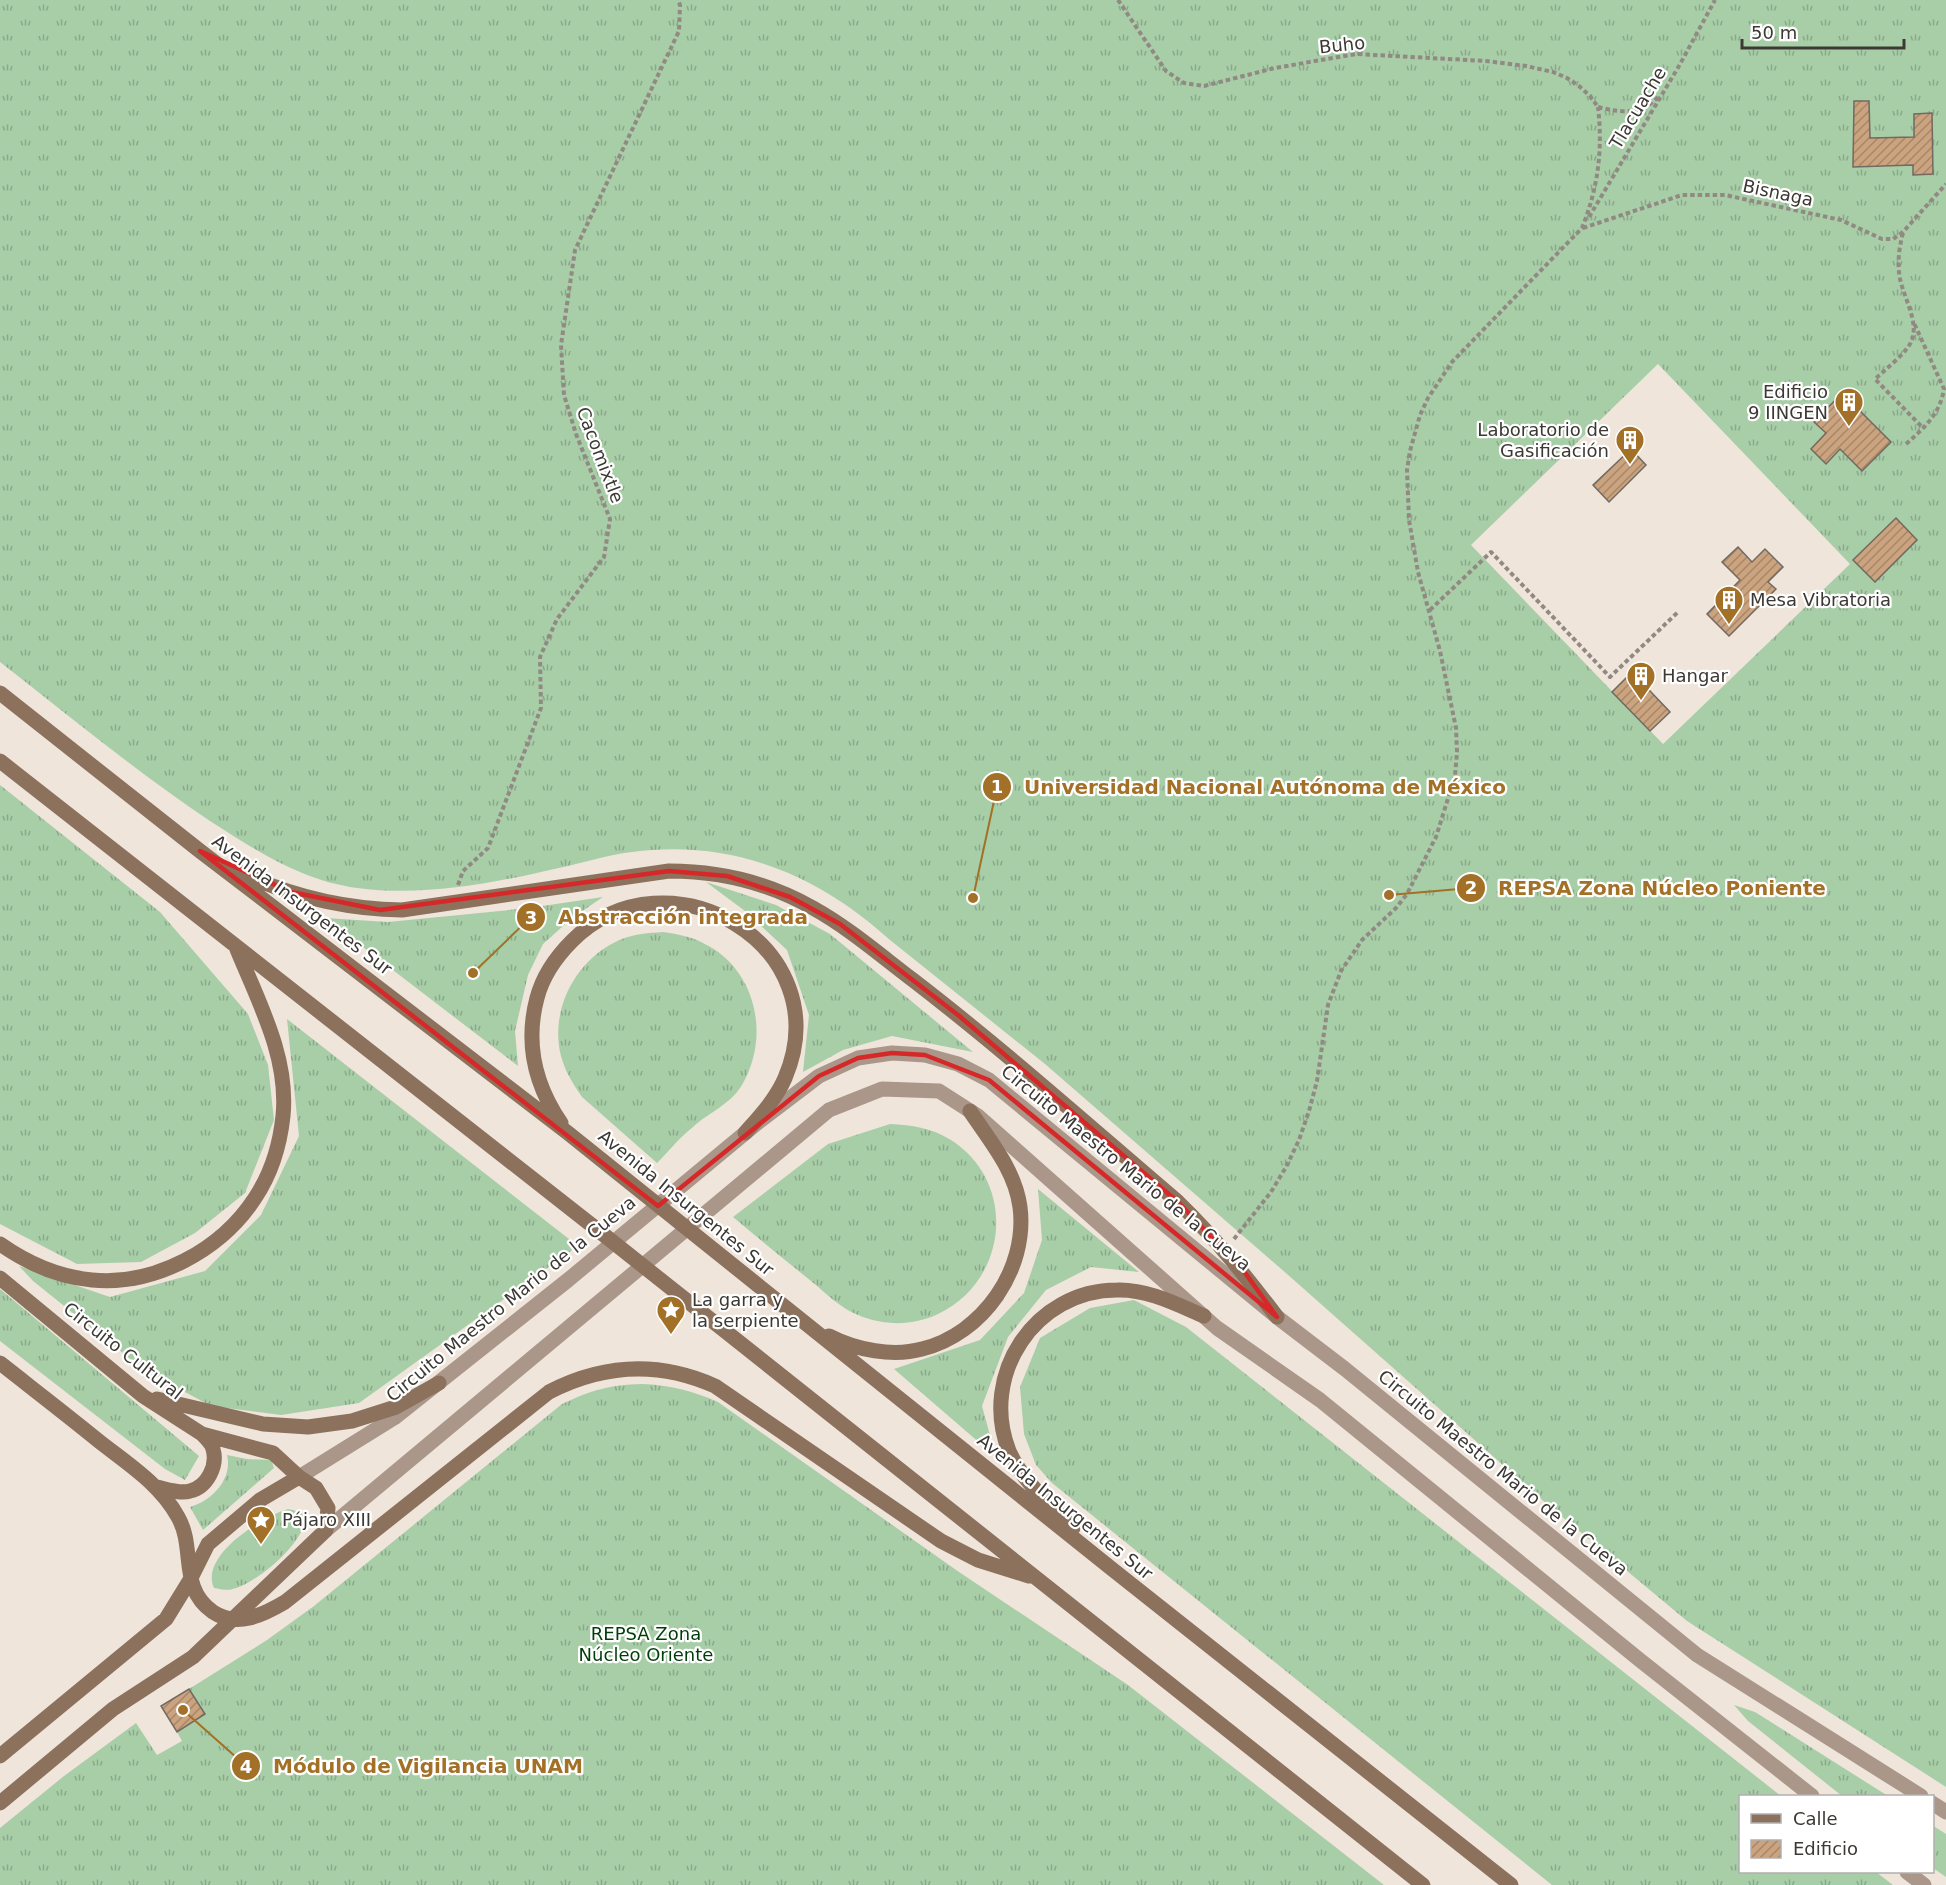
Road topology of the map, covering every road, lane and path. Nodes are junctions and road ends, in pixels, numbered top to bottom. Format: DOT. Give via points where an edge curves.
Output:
graph roads {
  1 [pos="678,0"];
  2 [pos="1118,0"];
  3 [pos="1715,0"];
  4 [pos="1663,92"];
  5 [pos="1598,107"];
  6 [pos="1946,184"];
  7 [pos="1582,228"];
  8 [pos="1903,232"];
  9 [pos="1914,322"];
  10 [pos="1923,428"];
  11 [pos="1906,444"];
  12 [pos="1430,610"];
  13 [pos="1678,612"];
  14 [pos="0,693"];
  15 [pos="0,761"];
  16 [pos="200,851"];
  17 [pos="452,902"];
  18 [pos="235,945"];
  19 [pos="970,1111"];
  20 [pos="568,1133"];
  21 [pos="745,1133"];
  22 [pos="0,1244"];
  23 [pos="1224,1250"];
  24 [pos="0,1278"];
  25 [pos="1204,1316"];
  26 [pos="1277,1317"];
  27 [pos="802,1321"];
  28 [pos="0,1362"];
  29 [pos="439,1383"];
  30 [pos="143,1396"];
  31 [pos="202,1434"];
  32 [pos="299,1477"];
  33 [pos="157,1487"];
  34 [pos="326,1530"];
  35 [pos="1112,1569"];
  36 [pos="1037,1578"];
  37 [pos="190,1580"];
  38 [pos="231,1621"];
  39 [pos="0,1756"];
  40 [pos="1809,1795"];
  41 [pos="1919,1795"];
  42 [pos="0,1803"];
  43 [pos="1908,1873"];
  44 [pos="1423,1885"];
  45 [pos="1511,1885"];
  46 [pos="1924,1885"];
  1 -- 17 [label="path, Cacomixtle" via="679,31 575,250 561,345 564,395 610,519 604,557 557,619 540,657 541,708 488,848 463,871"];
  2 -- 5 [label="path, Buho" via="1166,71 1194,86 1356,54 1526,66 1567,78"];
  3 -- 4 [label="path, Tlacuache"];
  4 -- 5 [label="path" via="1644,107 1629,112"];
  4 -- 7 [label="path, Tlacuache"];
  5 -- 7 [label="path" via="1599,165"];
  6 -- 8 [label="path"];
  7 -- 8 [label="path, Bisnaga" via="1682,195 1725,195 1841,220 1888,240"];
  7 -- 12 [label="path" via="1452,362 1420,416 1410,451 1407,495 1412,544"];
  8 -- 9 [label="path" via="1898,267"];
  9 -- 10 [label="path" via="1944,389 1939,408"];
  9 -- 10 [label="path" via="1911,343 1875,380"];
  10 -- 11 [label="path"];
  12 -- 13 [label="path" via="1491,552 1610,677"];
  12 -- 23 [label="path" via="1456,728 1455,776 1444,816 1407,894 1362,940 1341,970 1328,1005 1317,1082 1299,1140 1271,1192"];
  14 -- 16 [label="main road, Avenida Insurgentes Sur"];
  15 -- 18 [label="main road"];
  16 -- 17 [label="main road" via="266,884 337,904 402,910"];
  16 -- 20 [label="main road, Avenida Insurgentes Sur"];
  17 -- 23 [label="main road" via="669,872 727,876 790,897 840,924 958,1015 1178,1202"];
  18 -- 22 [label="main road" via="273,1039 283,1091 283,1114 274,1155 266,1177 244,1211 196,1254 163,1270 130,1279 94,1280 54,1273"];
  18 -- 36 [label="main road"];
  19 -- 25 [label="street"];
  19 -- 27 [label="main road" via="1006,1163 1021,1214 1013,1266 988,1307 955,1336 909,1351 882,1351 848,1344"];
  19 -- 34 [label="street" via="939,1091 882,1089 829,1110"];
  20 -- 21 [label="main road" via="546,1099 534,1065 532,1018 539,988 553,962 577,936 609,915 641,905 673,903 722,916 751,934 780,967 792,997 795,1031 790,1063 777,1093"];
  20 -- 27 [label="main road, Avenida Insurgentes Sur"];
  21 -- 26 [label="street, Circuito Maestro Mario de la Cueva" via="819,1076 858,1058 903,1053 958,1064 989,1080"];
  21 -- 29 [label="street, Circuito Maestro Mario de la Cueva"];
  23 -- 26 [label="main road"];
  24 -- 30 [label="main road, Circuito Cultural"];
  25 -- 35 [label="main road" via="1145,1293 1090,1292 1054,1310 1032,1329 1015,1351 1004,1378 1002,1424 1017,1466"];
  25 -- 40 [label="street" via="1320,1400"];
  26 -- 41 [label="street, Circuito Maestro Mario de la Cueva" via="1697,1655"];
  27 -- 35 [label="main road, Avenida Insurgentes Sur"];
  28 -- 33 [label="main road"];
  29 -- 30 [label="main road" via="396,1407 352,1421 308,1427 262,1424"];
  29 -- 32 [label="street, Circuito Maestro Mario de la Cueva" via="394,1418"];
  30 -- 31 [label="main road, Circuito Cultural"];
  31 -- 32 [label="main road, Circuito Cultural" via="273,1453"];
  31 -- 33 [label="main road" via="213,1448 214,1466 206,1482 190,1491"];
  32 -- 34 [label="main road, Circuito Cultural" via="316,1488 328,1508"];
  32 -- 37 [label="main road, Circuito Maestro Mario de la Cueva" via="260,1500 208,1544"];
  33 -- 37 [label="main road" via="184,1529"];
  34 -- 38 [label="main road"];
  35 -- 45 [label="main road, Avenida Insurgentes Sur"];
  36 -- 38 [label="main road" via="978,1560 941,1541 715,1386 679,1372 623,1370 589,1375 549,1392 285,1602 259,1615"];
  36 -- 44 [label="main road"];
  37 -- 38 [label="main road" via="199,1598 213,1612"];
  37 -- 39 [label="main road, Circuito Maestro Mario de la Cueva" via="166,1618"];
  38 -- 42 [label="main road" via="193,1657 113,1709"];
  43 -- 46 [label="street"];
}
